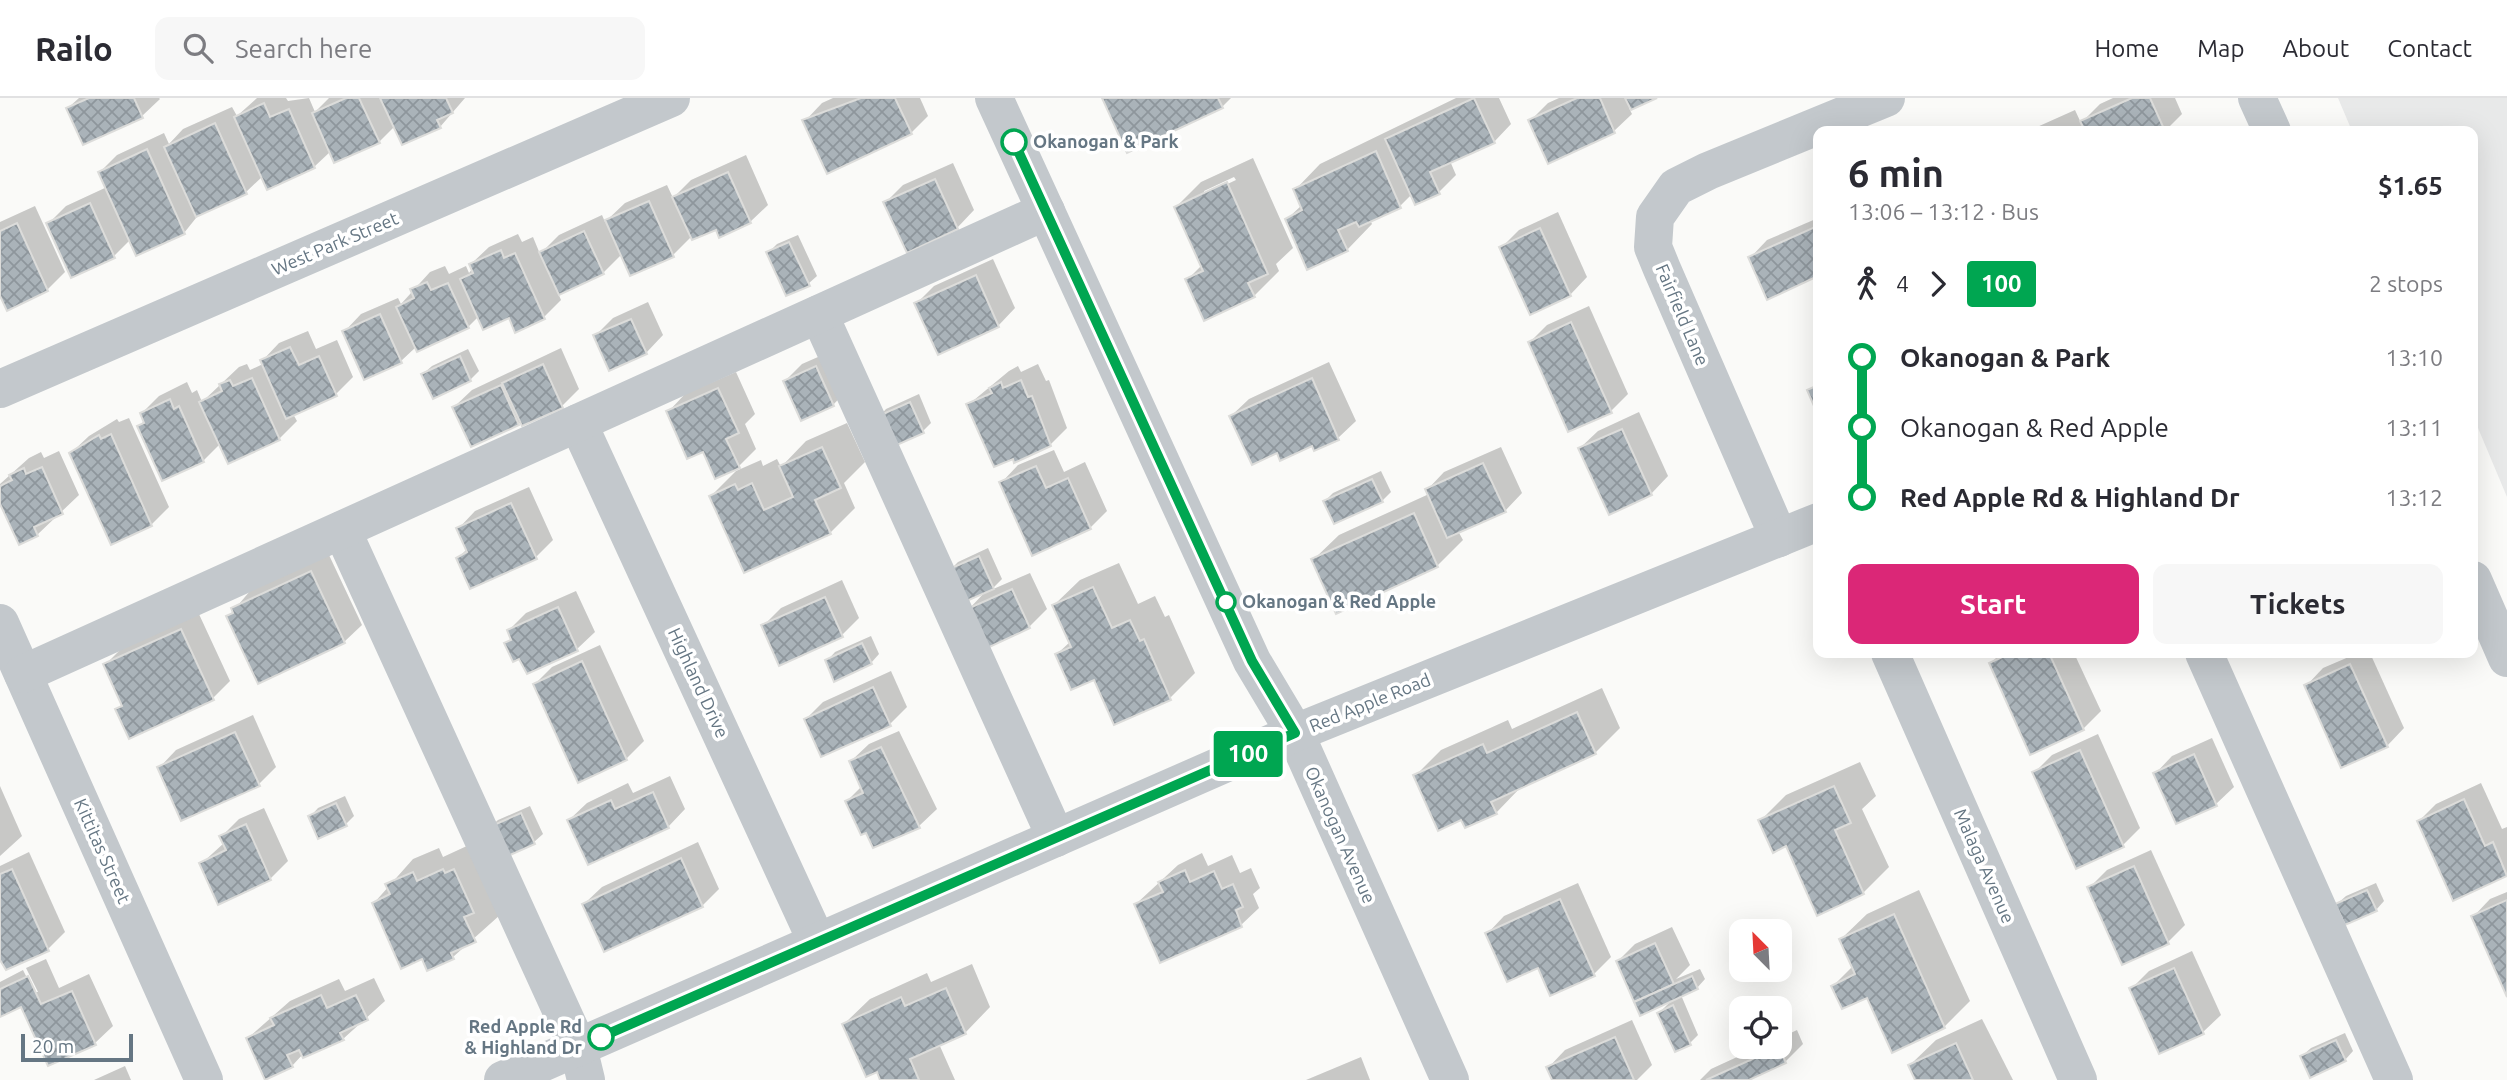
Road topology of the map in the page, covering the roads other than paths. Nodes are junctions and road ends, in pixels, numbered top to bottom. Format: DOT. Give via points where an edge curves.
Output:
graph roads {
  1 [pos="670,98"];
  2 [pos="994,98"];
  3 [pos="1886,98"];
  4 [pos="2257,98"];
  5 [pos="1819,126"];
  6 [pos="2270,126"];
  7 [pos="1813,129"];
  8 [pos="1046,211"];
  9 [pos="818,314"];
  10 [pos="0,389"];
  11 [pos="578,423"];
  12 [pos="1813,524"];
  13 [pos="342,530"];
  14 [pos="1779,538"];
  15 [pos="2478,591"];
  16 [pos="0,623"];
  17 [pos="2507,657"];
  18 [pos="1892,658"];
  19 [pos="2206,658"];
  20 [pos="23,674"];
  21 [pos="1295,733"];
  22 [pos="1056,838"];
  23 [pos="817,942"];
  24 [pos="582,1064"];
  25 [pos="204,1080"];
  26 [pos="503,1080"];
  27 [pos="1450,1080"];
  28 [pos="2078,1080"];
  29 [pos="2394,1080"];
  1 -- 10 [label="street, West Park Street"];
  2 -- 8 [label="street, Okanogan Avenue"];
  3 -- 5 [label="street, Fairfield Lane"];
  4 -- 6 [label="street"];
  7 -- 14 [label="street, Fairfield Lane" via="1676,187 1655,217 1653,247"];
  8 -- 9 [label="street"];
  8 -- 21 [label="street, Okanogan Avenue" via="1252,661"];
  9 -- 11 [label="street"];
  9 -- 22 [label="street"];
  11 -- 13 [label="street"];
  11 -- 23 [label="street, Highland Drive"];
  12 -- 14 [label="street, Red Apple Road"];
  13 -- 20 [label="street"];
  13 -- 24 [label="street"];
  14 -- 21 [label="street, Red Apple Road"];
  15 -- 17 [label="street"];
  16 -- 20 [label="street, Kittitas Street"];
  18 -- 28 [label="street, Malaga Avenue"];
  19 -- 29 [label="street"];
  20 -- 25 [label="street, Kittitas Street"];
  21 -- 22 [label="street, Red Apple Road"];
  21 -- 27 [label="street, Okanogan Avenue"];
  22 -- 23 [label="street, Red Apple Road"];
  23 -- 24 [label="street, Red Apple Road"];
  24 -- 26 [label="street, Red Apple Road"];
}
